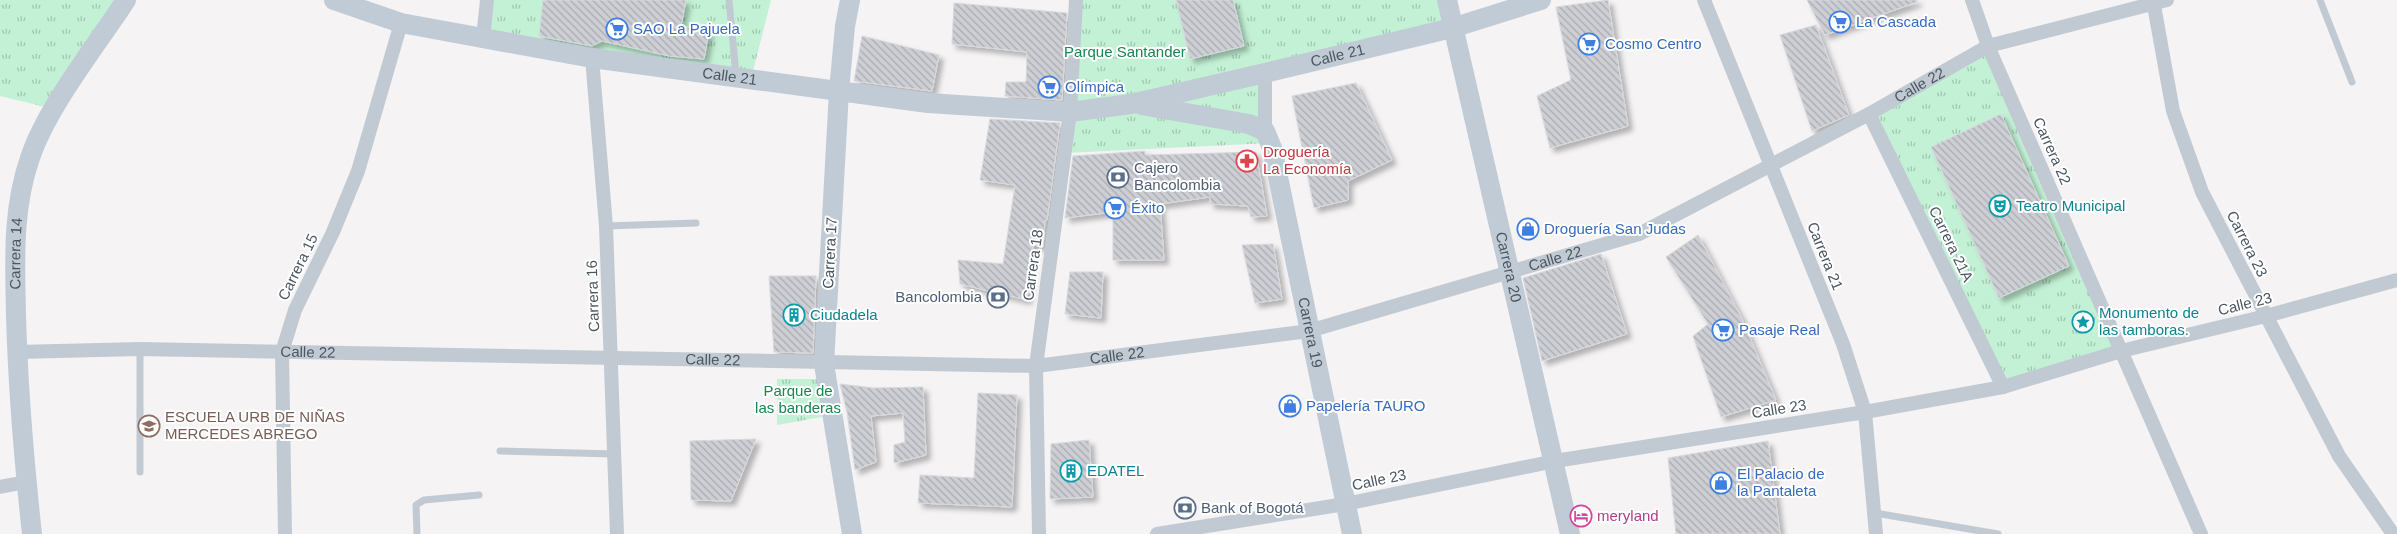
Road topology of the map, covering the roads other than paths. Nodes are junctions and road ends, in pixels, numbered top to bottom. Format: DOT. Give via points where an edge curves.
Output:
graph roads {
  1 [pos="126,0"];
  2 [pos="336,0"];
  3 [pos="487,0"];
  4 [pos="729,0"];
  5 [pos="850,0"];
  6 [pos="1076,0"];
  7 [pos="1447,0"];
  8 [pos="1541,0"];
  9 [pos="1704,0"];
  10 [pos="1972,0"];
  11 [pos="2320,0"];
  12 [pos="2158,2"];
  13 [pos="401,23"];
  14 [pos="1452,28"];
  15 [pos="483,38"];
  16 [pos="1988,46"];
  17 [pos="592,58"];
  18 [pos="1265,73"];
  19 [pos="737,78"];
  20 [pos="2352,82"];
  21 [pos="839,91"];
  22 [pos="1131,104"];
  23 [pos="1070,112"];
  24 [pos="1869,114"];
  25 [pos="1265,131"];
  26 [pos="1771,167"];
  27 [pos="696,223"];
  28 [pos="606,226"];
  29 [pos="1511,273"];
  30 [pos="2397,280"];
  31 [pos="2266,316"];
  32 [pos="1309,331"];
  33 [pos="140,349"];
  34 [pos="2121,351"];
  35 [pos="9,352"];
  36 [pos="282,352"];
  37 [pos="611,359"];
  38 [pos="824,364"];
  39 [pos="1036,366"];
  40 [pos="2003,387"];
  41 [pos="1865,412"];
  42 [pos="500,452"];
  43 [pos="614,454"];
  44 [pos="1555,461"];
  45 [pos="140,472"];
  46 [pos="26,482"];
  47 [pos="0,487"];
  48 [pos="479,495"];
  49 [pos="1345,504"];
  50 [pos="1875,513"];
  51 [pos="32,534"];
  52 [pos="285,534"];
  53 [pos="417,534"];
  54 [pos="617,534"];
  55 [pos="852,534"];
  56 [pos="1039,534"];
  57 [pos="1158,534"];
  58 [pos="1352,534"];
  59 [pos="1570,534"];
  60 [pos="1876,534"];
  61 [pos="1998,534"];
  62 [pos="2200,534"];
  63 [pos="2393,534"];
  1 -- 35 [label="main road, Carrera 14" via="54,109 30,157 20,193 14,238"];
  2 -- 13 [label="main road, Calle 21"];
  3 -- 15 [label="street"];
  4 -- 19 [label="lane"];
  5 -- 21 [label="main road, Carrera 17"];
  6 -- 23 [label="street, Carrera 18"];
  7 -- 14 [label="main road, Carrera 20"];
  8 -- 14 [label="main road, Calle 21"];
  9 -- 26 [label="street, Carrera 21"];
  10 -- 16 [label="street, Carrera 22"];
  11 -- 20 [label="lane"];
  12 -- 16 [label="street, Calle 22"];
  12 -- 31 [label="street, Carrera 23" via="2173,111 2202,192"];
  13 -- 15 [label="main road, Calle 21"];
  13 -- 36 [label="street, Carrera 15" via="358,171 295,310"];
  14 -- 18 [label="main road, Calle 21"];
  14 -- 29 [label="main road, Carrera 20"];
  15 -- 17 [label="main road, Calle 21"];
  16 -- 24 [label="street, Calle 22"];
  16 -- 34 [label="street, Carrera 22"];
  17 -- 19 [label="main road, Calle 21"];
  17 -- 28 [label="street, Carrera 16"];
  18 -- 22 [label="main road, Calle 21"];
  18 -- 25 [label="street"];
  19 -- 21 [label="main road, Calle 21"];
  21 -- 23 [label="main road, Calle 21" via="928,103"];
  21 -- 38 [label="main road, Carrera 17"];
  22 -- 23 [label="main road, Calle 21"];
  22 -- 25 [label="main road, Calle 21" via="1249,124"];
  23 -- 39 [label="street, Carrera 18"];
  24 -- 26 [label="street, Calle 22"];
  24 -- 40 [label="street, Carrera 21A"];
  25 -- 32 [label="main road, Carrera 19" via="1272,148"];
  26 -- 29 [label="street, Calle 22" via="1639,234"];
  26 -- 41 [label="street, Carrera 21" via="1843,344"];
  27 -- 28 [label="lane"];
  28 -- 37 [label="street, Carrera 16"];
  29 -- 32 [label="street, Calle 22"];
  29 -- 44 [label="main road, Carrera 20"];
  30 -- 31 [label="street, Calle 23"];
  31 -- 34 [label="street, Calle 23"];
  31 -- 63 [label="street, Carrera 23" via="2339,456"];
  32 -- 39 [label="street, Calle 22"];
  32 -- 49 [label="main road, Carrera 19"];
  33 -- 35 [label="street, Calle 22"];
  33 -- 36 [label="street, Calle 22"];
  33 -- 45 [label="lane"];
  34 -- 40 [label="street, Calle 23"];
  34 -- 62 [label="street, Carrera 22"];
  35 -- 46 [label="main road, Carrera 14"];
  36 -- 37 [label="street, Calle 22"];
  36 -- 52 [label="street, Carrera 15"];
  37 -- 38 [label="street, Calle 22"];
  37 -- 43 [label="street, Carrera 16"];
  38 -- 39 [label="street, Calle 22"];
  38 -- 55 [label="main road, Carrera 17"];
  39 -- 56 [label="street, Carrera 18"];
  40 -- 41 [label="street, Calle 23"];
  41 -- 44 [label="street, Calle 23"];
  41 -- 50 [label="street, Carrera 21"];
  42 -- 43 [label="lane"];
  43 -- 54 [label="street, Carrera 16"];
  44 -- 49 [label="street, Calle 23"];
  44 -- 59 [label="main road, Carrera 20"];
  46 -- 47 [label="street"];
  46 -- 51 [label="main road, Carrera 14"];
  48 -- 53 [label="lane" via="424,500 416,505"];
  49 -- 57 [label="street, Calle 23"];
  49 -- 58 [label="main road, Carrera 19"];
  50 -- 60 [label="street, Carrera 21"];
  50 -- 61 [label="lane"];
}
